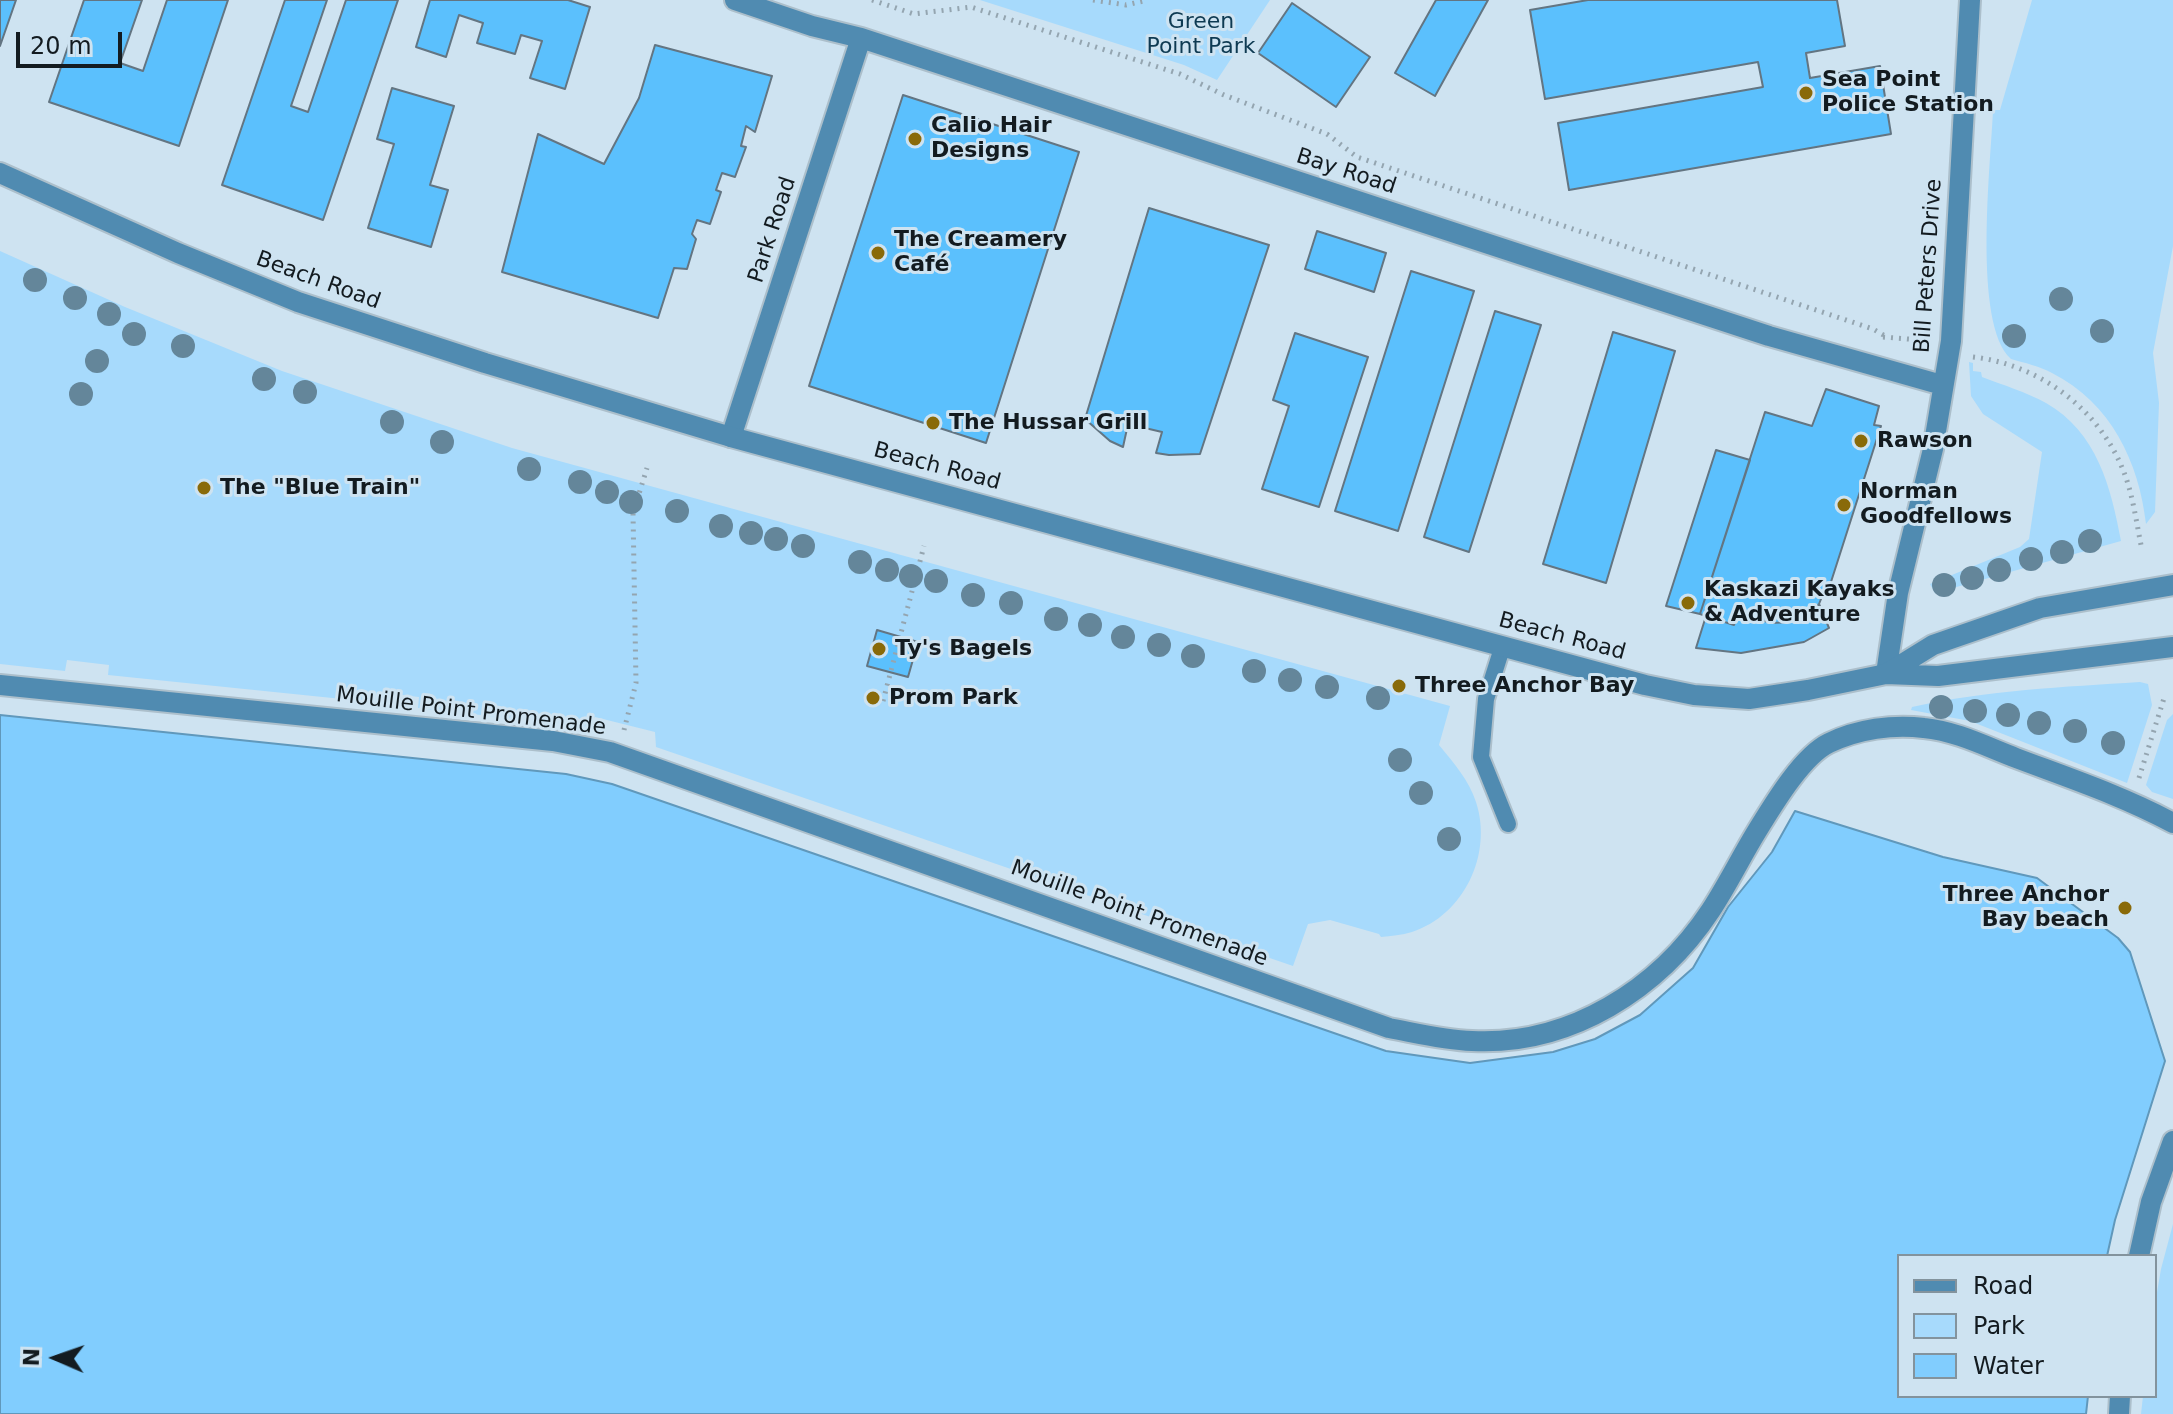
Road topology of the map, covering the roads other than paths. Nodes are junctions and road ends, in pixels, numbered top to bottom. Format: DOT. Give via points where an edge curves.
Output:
graph roads {
  1 [pos="735,0"];
  2 [pos="1970,0"];
  3 [pos="861,38"];
  4 [pos="0,173"];
  5 [pos="1942,385"];
  6 [pos="731,437"];
  7 [pos="2173,585"];
  8 [pos="1503,645"];
  9 [pos="2173,647"];
  10 [pos="1886,674"];
  11 [pos="0,685"];
  12 [pos="2173,823"];
  13 [pos="1508,824"];
  14 [pos="2173,1141"];
  15 [pos="2139,1254"];
  1 -- 3 [label="street, Bay Road"];
  2 -- 5 [label="street, Bill Peters Drive" via="1951,341"];
  3 -- 5 [label="street, Bay Road" via="1769,336"];
  3 -- 6 [label="street, Park Road"];
  4 -- 6 [label="street, Beach Road" via="298,302"];
  5 -- 10 [label="street, Bill Peters Drive"];
  6 -- 8 [label="street, Beach Road"];
  7 -- 10 [label="street, Beach Road" via="2040,608 1933,645"];
  8 -- 10 [label="street, Beach Road" via="1694,695 1749,699"];
  8 -- 13 [label="lane" via="1486,699 1481,757"];
  9 -- 10 [label="street, Beach Road" via="1938,676"];
  11 -- 12 [label="street, Mouille Point Promenade" via="553,741 618,754 1389,1028 1474,1041 1555,1031 1631,996 1672,960 1710,911 1800,769 1827,744 1860,731 1896,726 1942,732 2131,802"];
  14 -- 15 [label="street"];
}
